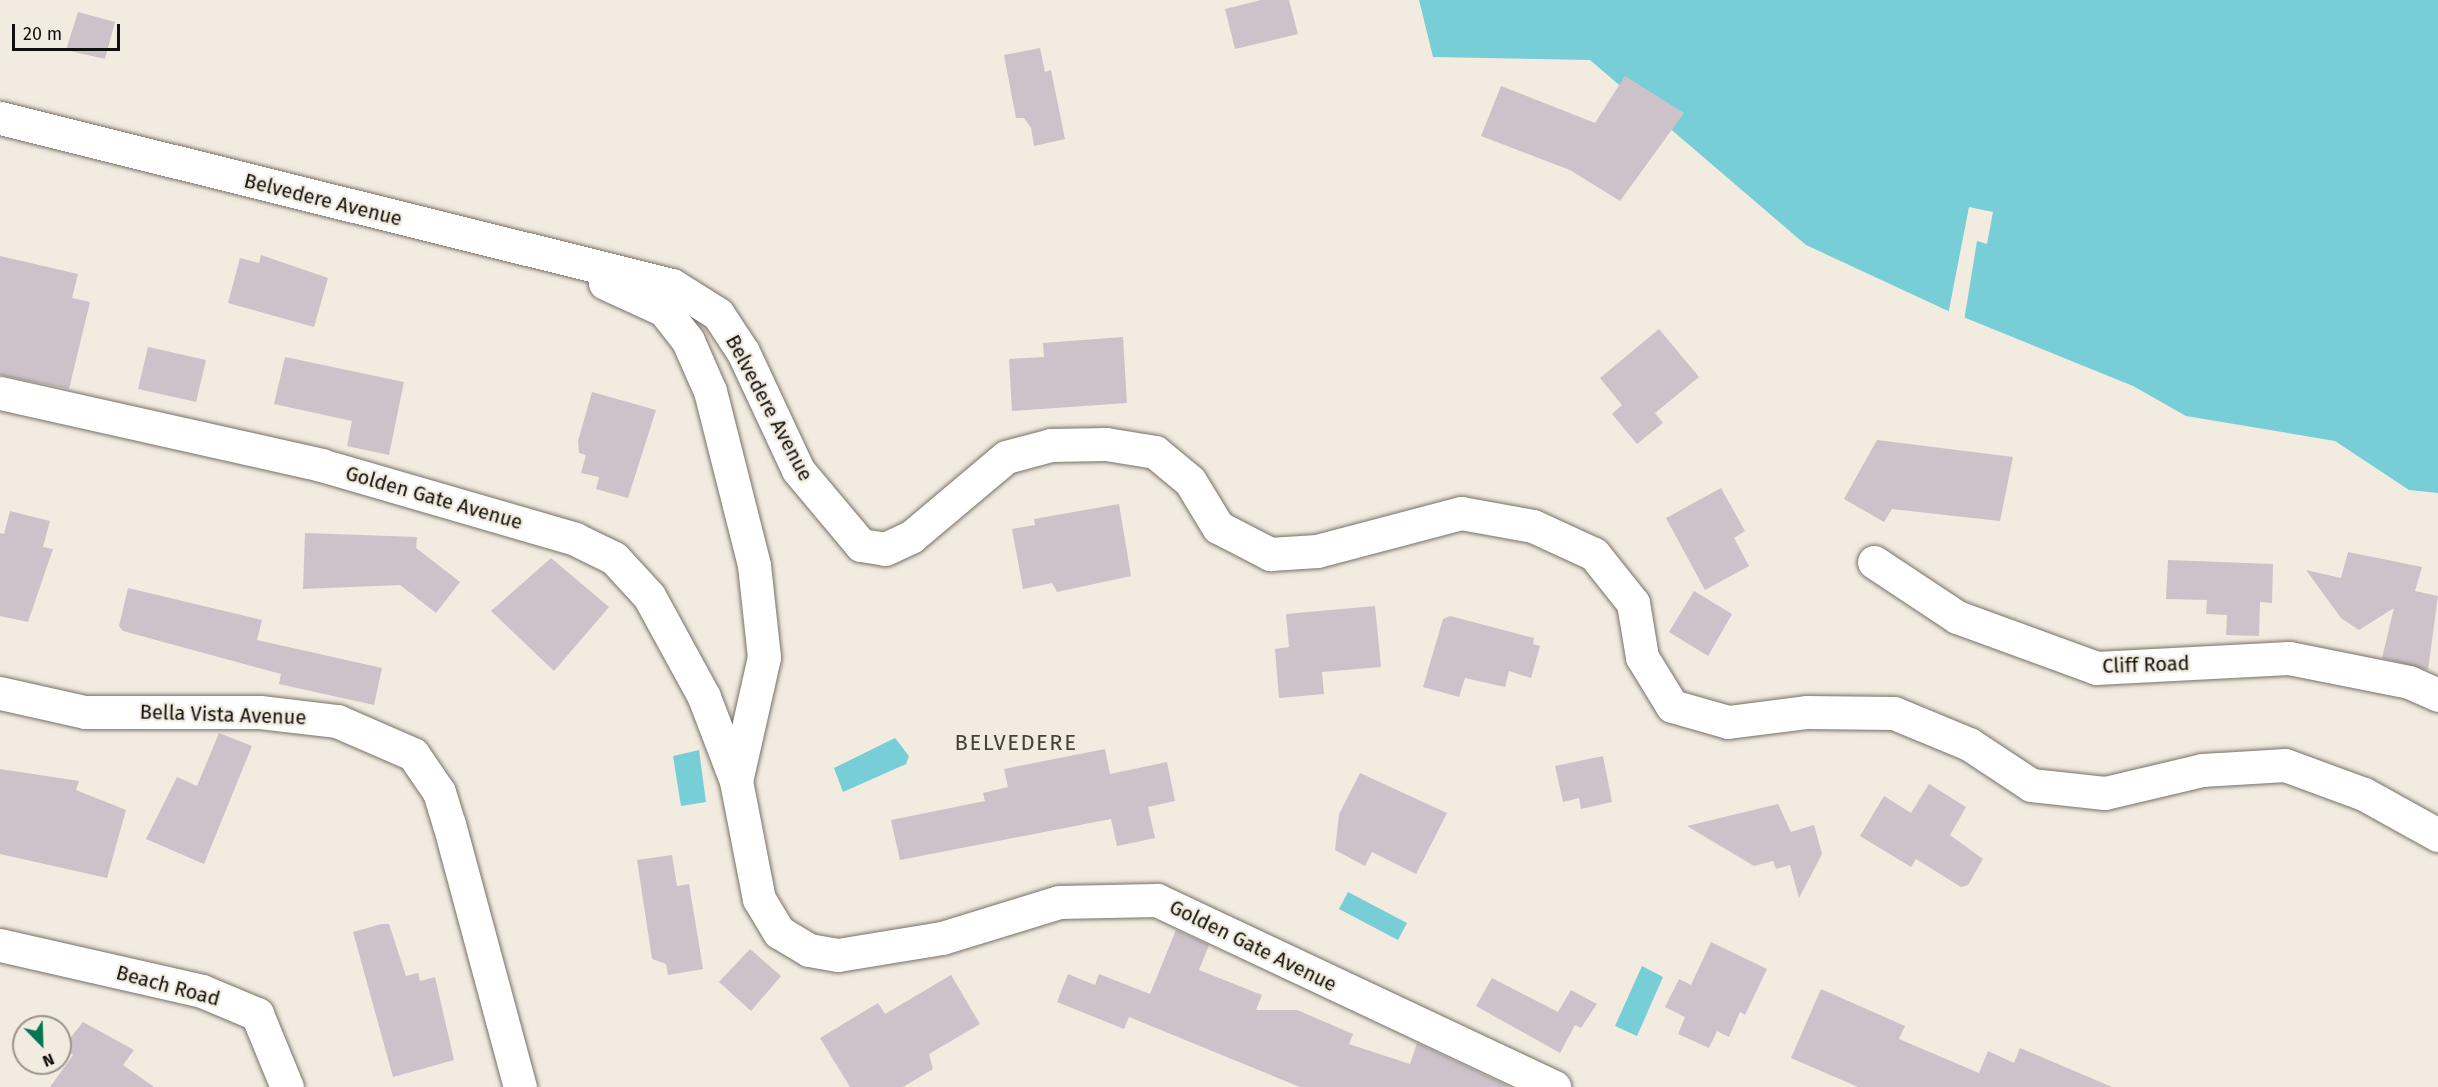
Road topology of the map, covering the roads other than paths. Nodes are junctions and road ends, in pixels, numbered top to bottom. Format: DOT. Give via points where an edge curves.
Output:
graph roads {
  1 [pos="0,118"];
  2 [pos="520,247"];
  3 [pos="0,393"];
  4 [pos="1874,562"];
  5 [pos="0,693"];
  6 [pos="2438,695"];
  7 [pos="736,781"];
  8 [pos="2438,835"];
  9 [pos="0,945"];
  10 [pos="287,1087"];
  11 [pos="520,1087"];
  12 [pos="1554,1087"];
  1 -- 2 [label="street, Belvedere Avenue"];
  2 -- 7 [label="street, Golden Gate Avenue" via="664,310 688,341 710,391 754,565 764,657"];
  2 -- 8 [label="street, Belvedere Avenue" via="672,285 718,314 743,352 798,470 861,546 885,549 911,537 1006,457 1062,445 1106,444 1155,452 1190,481 1218,527 1270,554 1317,551 1461,513 1533,526 1594,554 1633,603 1642,657 1672,706 1728,722 1807,712 1894,713 1969,744 2031,785 2105,793 2202,770 2285,765 2364,794"];
  3 -- 7 [label="street, Golden Gate Avenue" via="321,465 575,539 614,558 649,596 704,697"];
  4 -- 6 [label="street, Cliff Road" via="1957,617 2096,668 2289,658 2409,682"];
  5 -- 11 [label="street, Bella Vista Avenue" via="85,712 260,712 338,721 413,754 439,792"];
  7 -- 12 [label="street, Golden Gate Avenue" via="759,899 779,932 809,950 838,955 942,938 1059,902 1157,900"];
  9 -- 10 [label="street, Beach Road" via="202,991 257,1014"];
}
